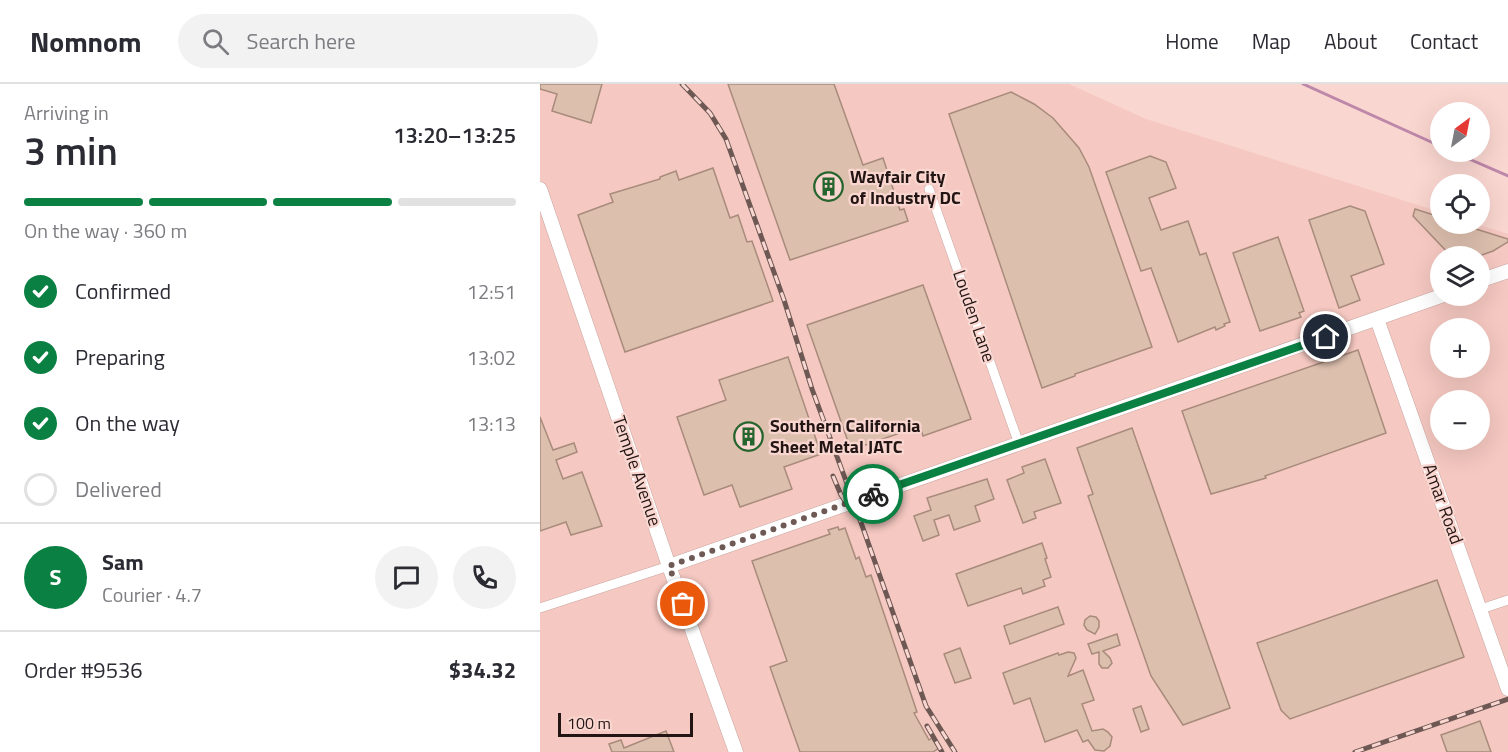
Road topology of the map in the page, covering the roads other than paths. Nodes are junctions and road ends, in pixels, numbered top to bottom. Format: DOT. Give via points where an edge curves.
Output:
graph roads {
  1 [pos="540,189"];
  2 [pos="929,189"];
  3 [pos="1508,271"];
  4 [pos="1490,278"];
  5 [pos="1430,300"];
  6 [pos="1377,319"];
  7 [pos="1019,444"];
  8 [pos="669,566"];
  9 [pos="1508,600"];
  10 [pos="540,608"];
  11 [pos="1480,609"];
  12 [pos="1508,689"];
  13 [pos="736,752"];
  1 -- 8 [label="main road, Temple Avenue"];
  2 -- 7 [label="street, Louden Lane"];
  3 -- 4 [label="main road"];
  5 -- 6 [label="main road"];
  6 -- 7 [label="main road"];
  6 -- 11 [label="main road, Amar Road"];
  7 -- 8 [label="main road"];
  8 -- 10 [label="street"];
  8 -- 13 [label="main road, Temple Avenue"];
  9 -- 11 [label="street"];
  11 -- 12 [label="main road, Amar Road"];
}
